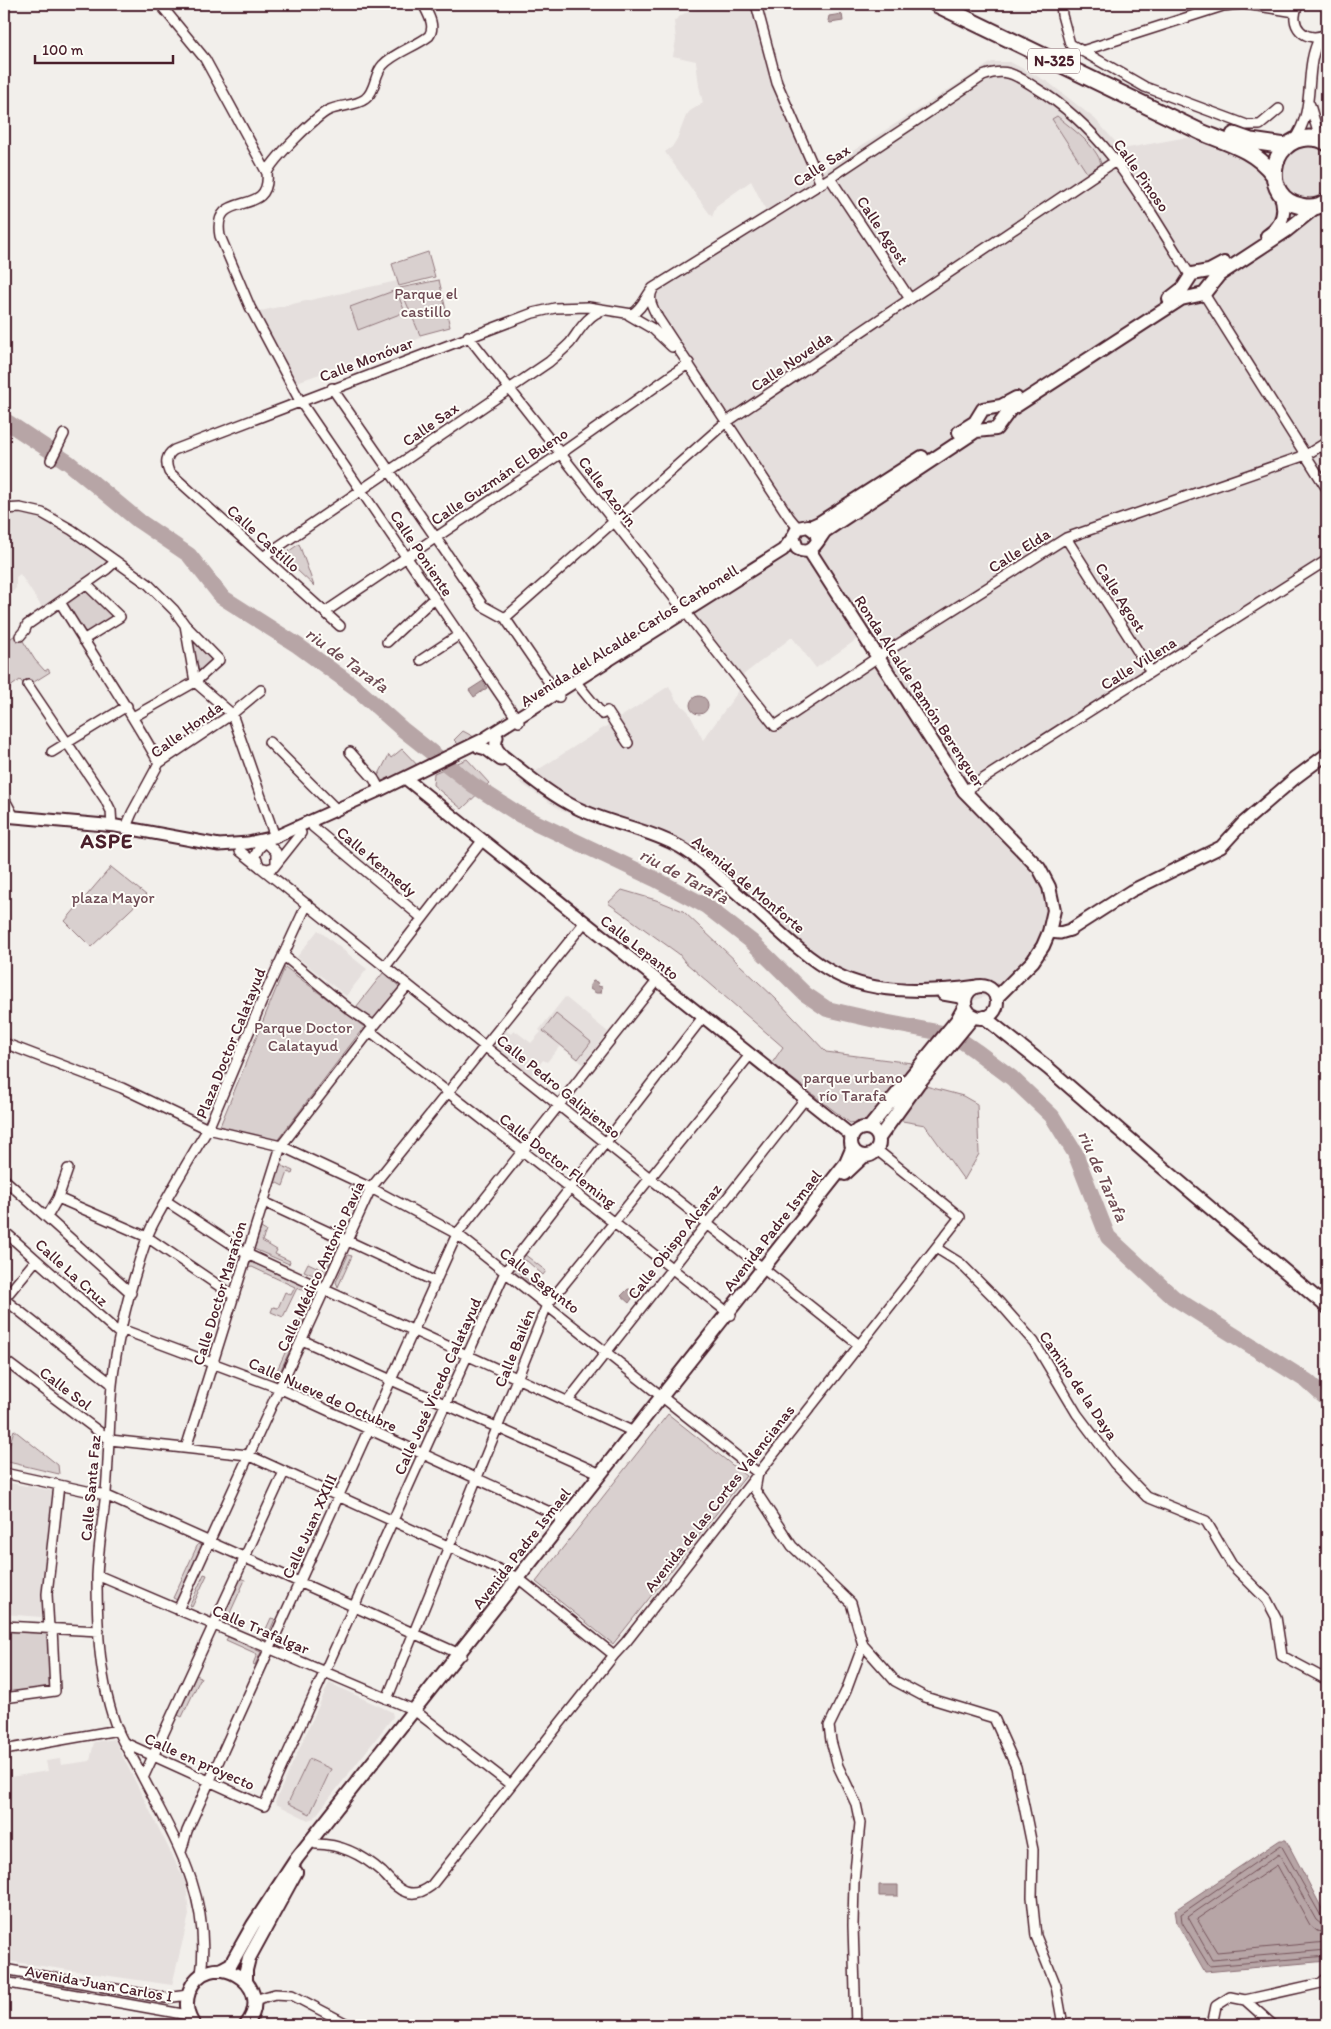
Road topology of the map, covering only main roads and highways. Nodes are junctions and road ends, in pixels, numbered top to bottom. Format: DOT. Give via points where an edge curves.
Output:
graph roads {
  1 [pos="936,4"];
  2 [pos="1173,118"];
  3 [pos="1326,142"];
  4 [pos="1290,143"];
  5 [pos="1274,174"];
  6 [pos="1280,193"];
  7 [pos="1322,204"];
  8 [pos="1193,277"];
  9 [pos="1203,291"];
  10 [pos="995,408"];
  11 [pos="978,416"];
  12 [pos="1002,421"];
  13 [pos="984,430"];
  14 [pos="799,532"];
  15 [pos="809,547"];
  16 [pos="989,995"];
  17 [pos="965,1003"];
  18 [pos="979,1017"];
  19 [pos="1048,1068"];
  20 [pos="869,1128"];
  21 [pos="878,1144"];
  22 [pos="857,1153"];
  23 [pos="1327,1307"];
  24 [pos="664,1398"];
  25 [pos="520,1580"];
  26 [pos="416,1712"];
  27 [pos="217,1970"];
  28 [pos="246,1982"];
  29 [pos="191,2020"];
  30 [pos="246,2025"];
  1 -- 2 [label="highway, N-325"];
  2 -- 4 [label="highway, N-325" via="1251,141"];
  2 -- 5 [label="highway, N-325" via="1244,149"];
  3 -- 4 [label="highway, N-325" via="1304,138"];
  4 -- 5 [label="highway" via="1277,158"];
  5 -- 6 [label="highway, N-325"];
  6 -- 7 [label="highway" via="1297,205"];
  6 -- 8 [label="main road, Avenida del Alcalde Carlos Carbonell" via="1284,211 1276,229 1215,269"];
  7 -- 9 [label="main road, Avenida del Alcalde Carlos Carbonell" via="1219,275"];
  8 -- 9 [label="main road" via="1208,278"];
  8 -- 9 [label="main road" via="1188,290"];
  8 -- 10 [label="main road, Avenida del Alcalde Carlos Carbonell" via="1178,293"];
  9 -- 12 [label="main road, Avenida del Alcalde Carlos Carbonell" via="1181,299 1010,410"];
  10 -- 11 [label="main road, Avenida del Alcalde Carlos Carbonell" via="983,409"];
  10 -- 12 [label="main road"];
  11 -- 13 [label="main road"];
  11 -- 14 [label="main road, Avenida del Alcalde Carlos Carbonell" via="971,425 819,524"];
  12 -- 13 [label="main road, Avenida del Alcalde Carlos Carbonell" via="996,429"];
  13 -- 15 [label="main road, Avenida del Alcalde Carlos Carbonell" via="976,431 825,531"];
  14 -- 15 [label="main road" via="795,544"];
  14 -- 15 [label="main road" via="816,532"];
  15 -- 16 [label="main road, Ronda Alcalde Ramón Berenguer" via="964,791 1039,868 1049,887 1054,910 1043,946 1024,970"];
  16 -- 17 [label="main road" via="970,990"];
  16 -- 18 [label="main road" via="992,1013"];
  16 -- 19 [label="main road" via="1000,1018"];
  17 -- 18 [label="main road" via="969,1012"];
  17 -- 20 [label="main road" via="957,1020"];
  18 -- 19 [label="main road"];
  18 -- 21 [label="main road" via="902,1105"];
  19 -- 23 [label="main road"];
  20 -- 21 [label="main road" via="873,1130"];
  20 -- 22 [label="main road" via="859,1129 852,1136 850,1144"];
  21 -- 22 [label="main road" via="871,1155"];
  22 -- 24 [label="main road, Avenida Padre Ismael"];
  24 -- 25 [label="main road, Avenida Padre Ismael"];
  24 -- 25 [label="main road, Avenida Padre Ismael" via="565,1519"];
  25 -- 26 [label="main road, Avenida Padre Ismael"];
  26 -- 27 [label="main road, Avenida Padre Ismael" via="297,1858 231,1964"];
  26 -- 28 [label="main road, Avenida Padre Ismael" via="303,1860 252,1952"];
  27 -- 28 [label="main road" via="230,1971"];
  27 -- 29 [label="main road" via="201,1975 191,1987 186,2005"];
  28 -- 30 [label="main road" via="254,2000 254,2010"];
}
